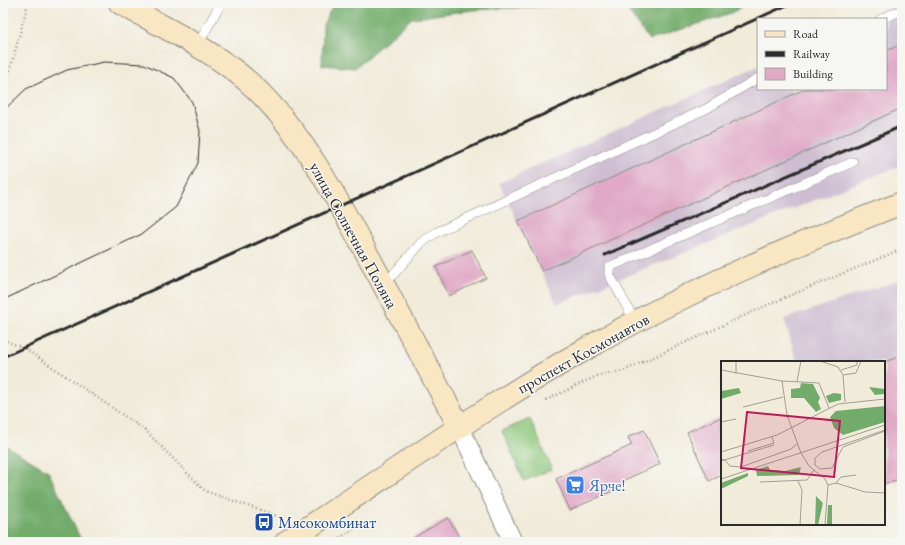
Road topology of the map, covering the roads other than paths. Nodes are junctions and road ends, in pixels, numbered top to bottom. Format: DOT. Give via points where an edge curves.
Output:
graph roads {
  1 [pos="120,3"];
  2 [pos="221,3"];
  3 [pos="902,10"];
  4 [pos="883,18"];
  5 [pos="197,46"];
  6 [pos="757,79"];
  7 [pos="853,162"];
  8 [pos="902,203"];
  9 [pos="384,285"];
  10 [pos="636,323"];
  11 [pos="459,426"];
  12 [pos="286,542"];
  13 [pos="513,542"];
  1 -- 5 [label="main road, улица Солнечная Поляна"];
  2 -- 5 [label="lane"];
  3 -- 4 [label="lane"];
  5 -- 9 [label="main road, улица Солнечная Поляна" via="216,56 255,88 278,112 341,205"];
  6 -- 9 [label="lane" via="706,109 437,232 421,243"];
  7 -- 10 [label="lane" via="609,267 609,274"];
  8 -- 10 [label="main road, проспект Космонавтов" via="702,288"];
  9 -- 11 [label="main road, улица Солнечная Поляна"];
  10 -- 11 [label="main road, проспект Космонавтов" via="585,349"];
  11 -- 12 [label="main road, проспект Космонавтов"];
  11 -- 13 [label="street"];
}
